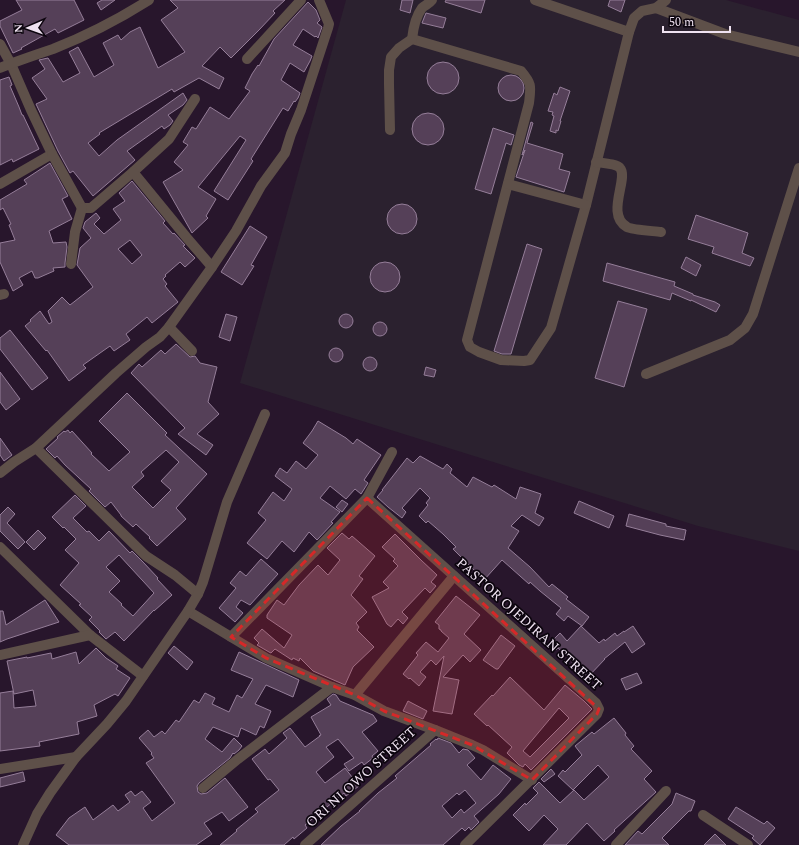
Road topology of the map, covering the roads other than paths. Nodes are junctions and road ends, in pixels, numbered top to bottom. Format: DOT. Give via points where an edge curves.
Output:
graph roads {
  1 [pos="149,0"];
  2 [pos="301,0"];
  3 [pos="319,0"];
  4 [pos="432,0"];
  5 [pos="535,0"];
  6 [pos="666,0"];
  7 [pos="656,8"];
  8 [pos="629,32"];
  9 [pos="412,39"];
  10 [pos="0,44"];
  11 [pos="799,52"];
  12 [pos="247,59"];
  13 [pos="11,64"];
  14 [pos="0,68"];
  15 [pos="195,99"];
  16 [pos="390,130"];
  17 [pos="52,154"];
  18 [pos="596,162"];
  19 [pos="799,168"];
  20 [pos="133,172"];
  21 [pos="0,184"];
  22 [pos="508,184"];
  23 [pos="586,205"];
  24 [pos="82,208"];
  25 [pos="661,232"];
  26 [pos="71,264"];
  27 [pos="212,267"];
  28 [pos="169,327"];
  29 [pos="192,351"];
  30 [pos="646,374"];
  31 [pos="265,414"];
  32 [pos="36,448"];
  33 [pos="392,452"];
  34 [pos="0,473"];
  35 [pos="368,498"];
  36 [pos="0,547"];
  37 [pos="454,576"];
  38 [pos="198,594"];
  39 [pos="188,611"];
  40 [pos="90,635"];
  41 [pos="231,637"];
  42 [pos="0,656"];
  43 [pos="143,676"];
  44 [pos="332,687"];
  45 [pos="355,695"];
  46 [pos="435,730"];
  47 [pos="76,756"];
  48 [pos="0,769"];
  49 [pos="532,780"];
  50 [pos="203,788"];
  51 [pos="666,791"];
  52 [pos="703,815"];
  53 [pos="24,845"];
  54 [pos="305,845"];
  55 [pos="466,845"];
  56 [pos="616,845"];
  57 [pos="748,845"];
  1 -- 13 [label="street" via="80,37"];
  2 -- 12 [label="street"];
  3 -- 27 [label="street" via="329,24 286,153 261,186"];
  4 -- 9 [label="street" via="422,8"];
  5 -- 8 [label="street"];
  6 -- 7 [label="street"];
  7 -- 8 [label="street" via="642,11 634,18"];
  7 -- 11 [label="street" via="725,34"];
  8 -- 18 [label="street"];
  9 -- 16 [label="street" via="391,57 388,84"];
  9 -- 22 [label="street" via="521,71 529,80 529,103"];
  10 -- 13 [label="street"];
  13 -- 14 [label="street"];
  13 -- 17 [label="street"];
  15 -- 20 [label="street" via="169,140"];
  17 -- 21 [label="street"];
  17 -- 24 [label="street"];
  18 -- 23 [label="street"];
  18 -- 25 [label="street" via="617,166 622,171 617,205 619,219 623,224 628,228"];
  19 -- 30 [label="street" via="753,314 745,328 730,340"];
  20 -- 24 [label="street" via="91,208"];
  20 -- 27 [label="street"];
  22 -- 23 [label="street"];
  22 -- 23 [label="street" via="467,340 470,347 501,360 530,360 551,328"];
  24 -- 26 [label="street"];
  27 -- 28 [label="street"];
  28 -- 29 [label="street"];
  28 -- 32 [label="street"];
  31 -- 38 [label="street" via="226,502"];
  32 -- 34 [label="street"];
  32 -- 38 [label="street" via="146,556"];
  33 -- 35 [label="street"];
  35 -- 37 [label="street, PASTOR OJEDIRAN STREET"];
  35 -- 41 [label="street"];
  36 -- 40 [label="street"];
  37 -- 45 [label="street"];
  37 -- 49 [label="street, PASTOR OJEDIRAN STREET" via="596,703 599,709 598,714"];
  38 -- 39 [label="street"];
  39 -- 41 [label="street"];
  39 -- 43 [label="street"];
  40 -- 42 [label="street"];
  40 -- 43 [label="street"];
  41 -- 44 [label="street" via="266,658"];
  43 -- 47 [label="street" via="107,724"];
  44 -- 45 [label="street"];
  44 -- 50 [label="street"];
  45 -- 46 [label="street" via="384,711"];
  46 -- 49 [label="street" via="483,750"];
  46 -- 54 [label="street, ORI NI OWO STREET"];
  47 -- 48 [label="street"];
  47 -- 53 [label="street" via="37,814"];
  49 -- 55 [label="street, PASTOR OJEDIRAN STREET"];
  51 -- 56 [label="street"];
  52 -- 57 [label="street"];
}
